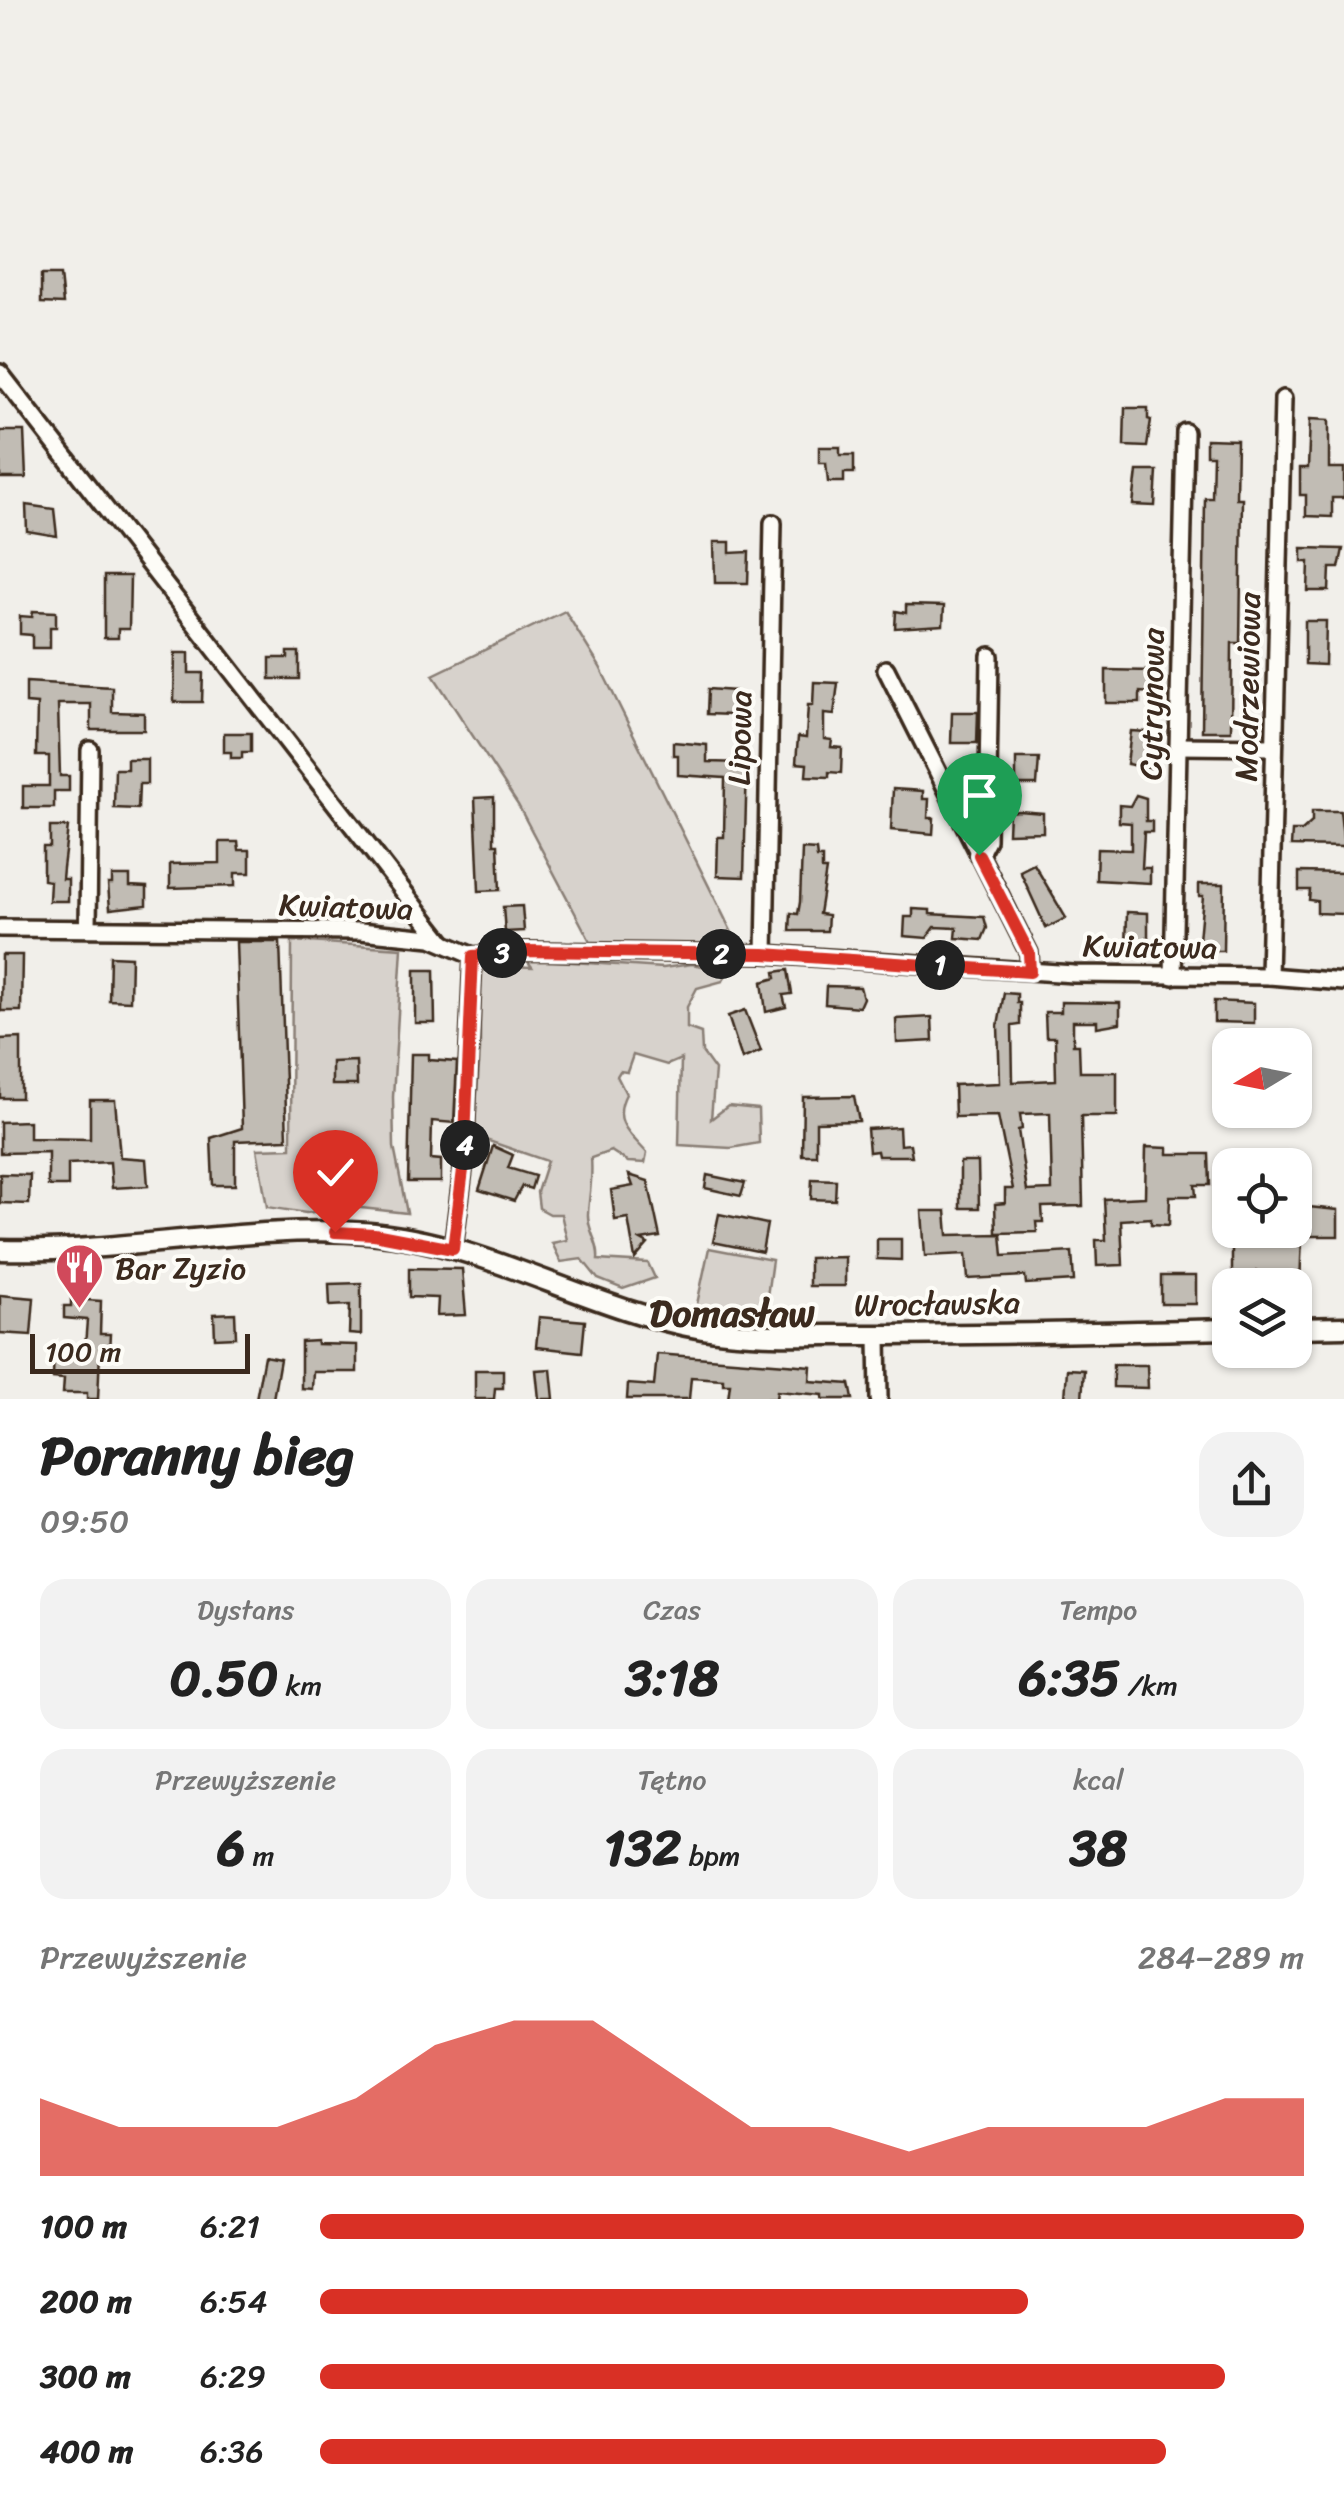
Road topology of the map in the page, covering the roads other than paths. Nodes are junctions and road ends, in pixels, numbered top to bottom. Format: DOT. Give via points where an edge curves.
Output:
graph roads {
  1 [pos="0,372"];
  2 [pos="1282,399"];
  3 [pos="1185,432"];
  4 [pos="773,522"];
  5 [pos="990,656"];
  6 [pos="886,669"];
  7 [pos="1178,746"];
  8 [pos="1274,747"];
  9 [pos="90,750"];
  10 [pos="979,855"];
  11 [pos="0,928"];
  12 [pos="88,928"];
  13 [pos="443,942"];
  14 [pos="764,954"];
  15 [pos="473,956"];
  16 [pos="1030,972"];
  17 [pos="1174,976"];
  18 [pos="1269,976"];
  19 [pos="1344,982"];
  20 [pos="453,1249"];
  21 [pos="0,1250"];
  22 [pos="1344,1327"];
  23 [pos="1312,1328"];
  24 [pos="1212,1329"];
  25 [pos="878,1336"];
  26 [pos="879,1399"];
  1 -- 13 [label="street"];
  2 -- 8 [label="street, Modrzewiowa"];
  3 -- 7 [label="street, Cytrynowa"];
  4 -- 14 [label="street, Lipowa"];
  5 -- 10 [label="street" via="987,840"];
  6 -- 10 [label="street"];
  7 -- 8 [label="street"];
  7 -- 17 [label="street, Cytrynowa"];
  8 -- 18 [label="street, Modrzewiowa"];
  9 -- 12 [label="street"];
  10 -- 16 [label="street" via="1029,953"];
  11 -- 12 [label="street, Kwiatowa"];
  12 -- 13 [label="street, Kwiatowa" via="360,931"];
  13 -- 15 [label="street, Kwiatowa"];
  14 -- 15 [label="street, Kwiatowa"];
  14 -- 16 [label="street, Kwiatowa"];
  15 -- 20 [label="street" via="464,1162"];
  16 -- 17 [label="street, Kwiatowa"];
  17 -- 18 [label="street, Kwiatowa"];
  18 -- 19 [label="street, Kwiatowa"];
  20 -- 21 [label="main road, Wrocławska" via="374,1234 290,1230 92,1249"];
  20 -- 25 [label="main road, Wrocławska" via="610,1306 702,1329"];
  22 -- 23 [label="main road"];
  24 -- 25 [label="main road, Wrocławska"];
  25 -- 26 [label="street"];
}
